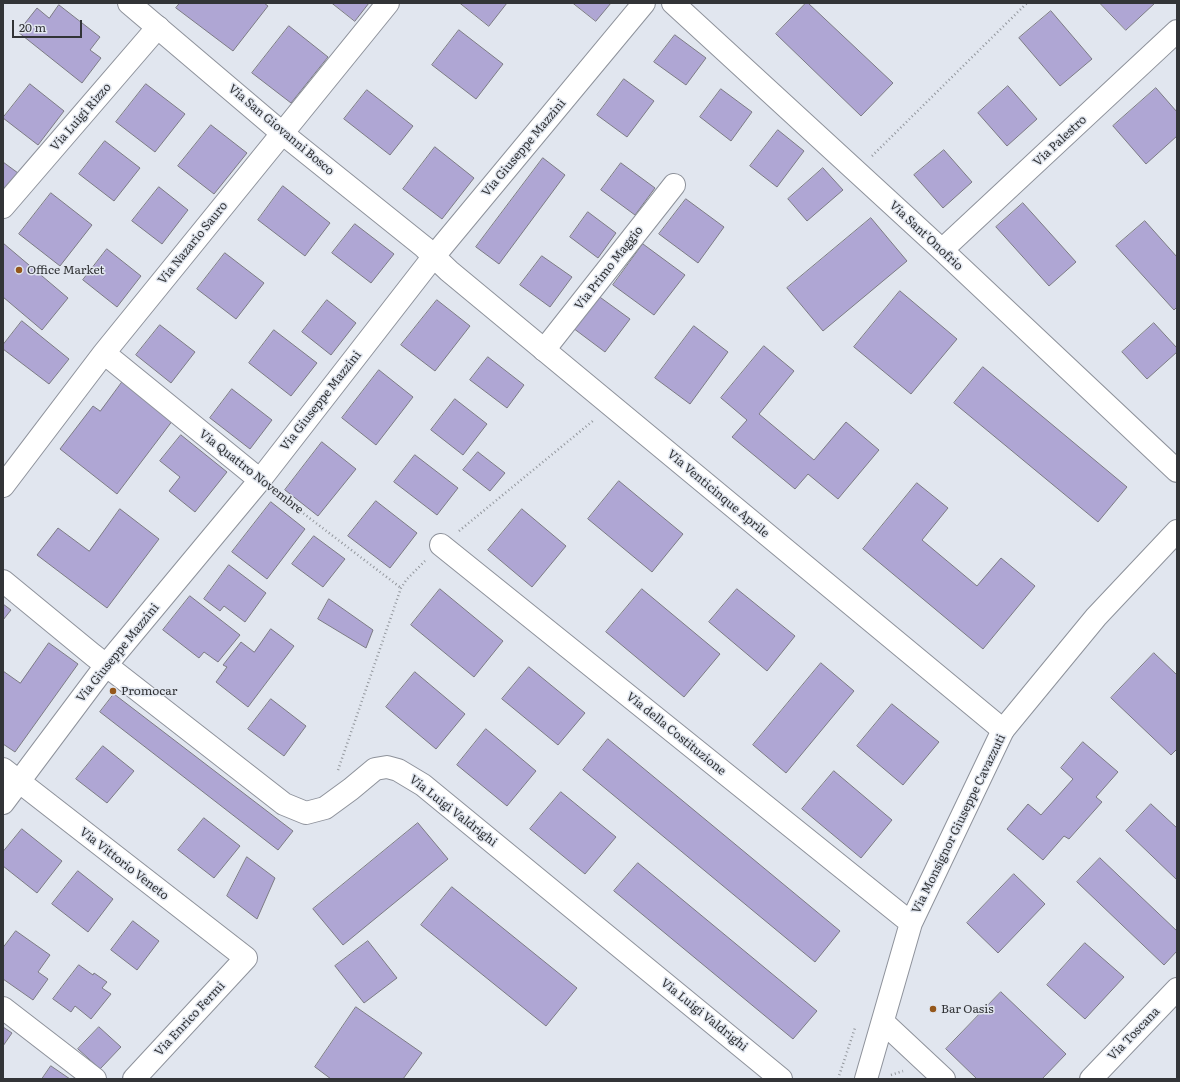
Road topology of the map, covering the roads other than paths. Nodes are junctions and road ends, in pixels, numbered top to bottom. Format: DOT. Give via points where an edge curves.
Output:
graph roads {
  1 [pos="130,3"];
  2 [pos="388,3"];
  3 [pos="644,3"];
  4 [pos="673,3"];
  5 [pos="158,27"];
  6 [pos="1177,31"];
  7 [pos="282,133"];
  8 [pos="674,185"];
  9 [pos="3,207"];
  10 [pos="942,250"];
  11 [pos="434,256"];
  12 [pos="544,350"];
  13 [pos="104,353"];
  14 [pos="1177,471"];
  15 [pos="260,480"];
  16 [pos="3,486"];
  17 [pos="1177,531"];
  18 [pos="441,545"];
  19 [pos="3,581"];
  20 [pos="107,664"];
  21 [pos="1003,730"];
  22 [pos="11,776"];
  23 [pos="3,803"];
  24 [pos="911,923"];
  25 [pos="246,958"];
  26 [pos="1177,989"];
  27 [pos="3,1008"];
  28 [pos="884,1022"];
  29 [pos="96,1079"];
  30 [pos="134,1079"];
  31 [pos="781,1079"];
  32 [pos="866,1079"];
  33 [pos="944,1079"];
  34 [pos="1091,1079"];
  1 -- 5 [label="street, Via San Giovanni Bosco"];
  2 -- 7 [label="street, Via Nazario Sauro"];
  3 -- 11 [label="street, Via Giuseppe Mazzini"];
  4 -- 10 [label="street, Via Sant'Onofrio"];
  5 -- 7 [label="street, Via San Giovanni Bosco"];
  5 -- 9 [label="street, Via Luigi Rizzo"];
  6 -- 10 [label="street, Via Palestro"];
  7 -- 11 [label="street, Via San Giovanni Bosco"];
  7 -- 13 [label="street, Via Nazario Sauro"];
  8 -- 12 [label="street, Via Primo Maggio"];
  10 -- 14 [label="street, Via Sant'Onofrio"];
  11 -- 12 [label="street, Via Venticinque Aprile"];
  11 -- 15 [label="street, Via Giuseppe Mazzini"];
  12 -- 21 [label="street, Via Venticinque Aprile"];
  13 -- 15 [label="street, Via Quattro Novembre"];
  13 -- 16 [label="street, Via Nazario Sauro"];
  15 -- 20 [label="street, Via Giuseppe Mazzini"];
  17 -- 21 [label="street, Via Monsignor Giuseppe Cavazzuti" via="1096,617"];
  18 -- 24 [label="street, Via della Costituzione"];
  19 -- 20 [label="street"];
  20 -- 22 [label="street, Via Giuseppe Mazzini"];
  20 -- 31 [label="street, Via Luigi Valdrighi" via="284,804 306,813 325,808 375,770 398,770 423,785"];
  21 -- 24 [label="street, Via Monsignor Giuseppe Cavazzuti"];
  22 -- 23 [label="street, Via Giuseppe Mazzini"];
  22 -- 25 [label="street, Via Vittorio Veneto"];
  24 -- 28 [label="street, Via Monsignor Giuseppe Cavazzuti"];
  25 -- 30 [label="street, Via Enrico Fermi"];
  26 -- 34 [label="street, Via Toscana"];
  27 -- 29 [label="street"];
  28 -- 32 [label="street, Via Monsignor Giuseppe Cavazzuti"];
  28 -- 33 [label="street"];
}
